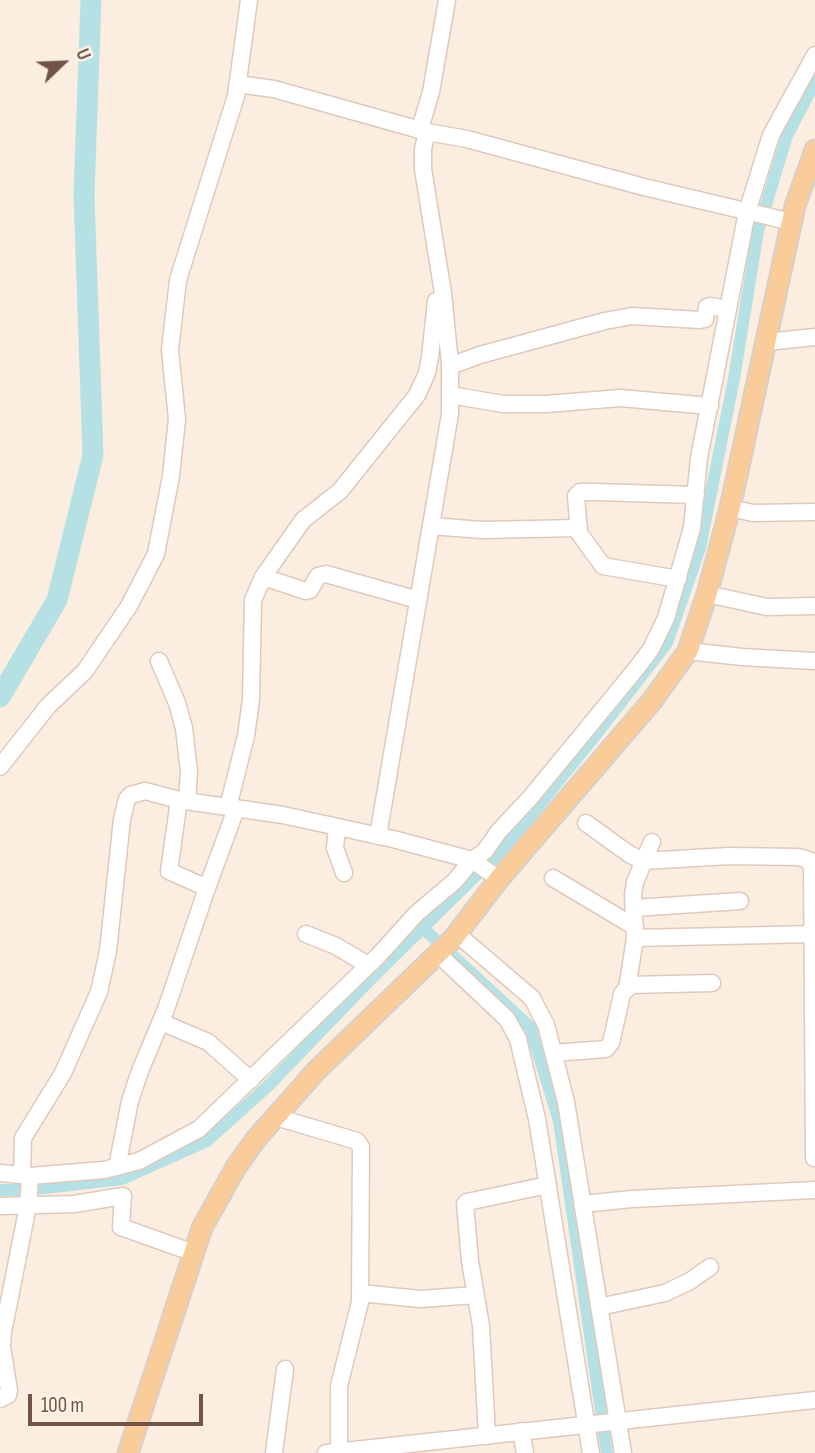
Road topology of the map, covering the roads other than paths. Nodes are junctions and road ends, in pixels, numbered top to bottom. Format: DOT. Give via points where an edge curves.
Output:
graph roads {
  1 [pos="249,0"];
  2 [pos="447,0"];
  3 [pos="815,55"];
  4 [pos="237,83"];
  5 [pos="423,131"];
  6 [pos="815,150"];
  7 [pos="748,213"];
  8 [pos="792,222"];
  9 [pos="441,288"];
  10 [pos="728,309"];
  11 [pos="815,337"];
  12 [pos="767,342"];
  13 [pos="450,366"];
  14 [pos="450,395"];
  15 [pos="710,406"];
  16 [pos="696,495"];
  17 [pos="730,508"];
  18 [pos="815,512"];
  19 [pos="431,526"];
  20 [pos="579,528"];
  21 [pos="263,577"];
  22 [pos="678,579"];
  23 [pos="707,594"];
  24 [pos="418,600"];
  25 [pos="815,606"];
  26 [pos="688,651"];
  27 [pos="159,661"];
  28 [pos="815,661"];
  29 [pos="0,767"];
  30 [pos="183,801"];
  31 [pos="232,808"];
  32 [pos="586,823"];
  33 [pos="337,827"];
  34 [pos="378,836"];
  35 [pos="652,842"];
  36 [pos="643,861"];
  37 [pos="484,869"];
  38 [pos="344,873"];
  39 [pos="553,878"];
  40 [pos="207,888"];
  41 [pos="740,901"];
  42 [pos="634,908"];
  43 [pos="635,933"];
  44 [pos="306,934"];
  45 [pos="814,937"];
  46 [pos="447,944"];
  47 [pos="368,965"];
  48 [pos="712,983"];
  49 [pos="627,989"];
  50 [pos="161,1022"];
  51 [pos="554,1053"];
  52 [pos="251,1080"];
  53 [pos="276,1117"];
  54 [pos="814,1158"];
  55 [pos="117,1167"];
  56 [pos="0,1173"];
  57 [pos="28,1178"];
  58 [pos="548,1185"];
  59 [pos="815,1190"];
  60 [pos="29,1203"];
  61 [pos="582,1204"];
  62 [pos="0,1206"];
  63 [pos="194,1253"];
  64 [pos="710,1267"];
  65 [pos="360,1293"];
  66 [pos="476,1295"];
  67 [pos="599,1307"];
  68 [pos="285,1369"];
  69 [pos="0,1399"];
  70 [pos="815,1399"];
  71 [pos="616,1423"];
  72 [pos="588,1424"];
  73 [pos="521,1431"];
  74 [pos="477,1442"];
  75 [pos="377,1450"];
  76 [pos="332,1452"];
  77 [pos="128,1453"];
  78 [pos="274,1453"];
  79 [pos="524,1453"];
  80 [pos="591,1453"];
  81 [pos="624,1453"];
  1 -- 4 [label="street"];
  2 -- 5 [label="street"];
  3 -- 7 [label="street" via="772,135"];
  4 -- 5 [label="street"];
  4 -- 29 [label="street" via="177,280 170,351 177,419 172,475 156,554 129,606 85,671 48,706"];
  5 -- 7 [label="street"];
  5 -- 9 [label="street" via="423,169"];
  6 -- 8 [label="main road"];
  7 -- 8 [label="street"];
  7 -- 10 [label="street"];
  8 -- 12 [label="main road"];
  9 -- 13 [label="street"];
  9 -- 21 [label="street" via="427,373 417,394 340,491 303,520"];
  10 -- 13 [label="street" via="707,307 705,319 700,320 632,316 605,321"];
  10 -- 15 [label="street"];
  11 -- 12 [label="street"];
  12 -- 17 [label="main road"];
  13 -- 14 [label="street"];
  14 -- 15 [label="street" via="503,404 620,398"];
  14 -- 19 [label="street"];
  15 -- 16 [label="street"];
  16 -- 20 [label="street" via="580,492 576,496"];
  16 -- 22 [label="street"];
  17 -- 18 [label="street" via="753,513"];
  17 -- 23 [label="main road"];
  19 -- 20 [label="street"];
  19 -- 24 [label="street"];
  20 -- 22 [label="street" via="603,566"];
  21 -- 24 [label="street" via="306,591 318,576 326,574"];
  21 -- 31 [label="street" via="253,600 253,670"];
  22 -- 37 [label="street" via="651,649 499,831 485,850"];
  23 -- 25 [label="street" via="767,607"];
  23 -- 26 [label="main road"];
  24 -- 34 [label="street"];
  26 -- 28 [label="street"];
  26 -- 37 [label="main road" via="652,701"];
  27 -- 30 [label="street" via="184,728 189,772"];
  30 -- 31 [label="street"];
  30 -- 40 [label="street" via="169,871"];
  30 -- 57 [label="street" via="145,791 127,799 99,992 63,1073 23,1138 21,1152"];
  31 -- 33 [label="street"];
  31 -- 40 [label="street"];
  32 -- 36 [label="street"];
  33 -- 34 [label="street"];
  33 -- 38 [label="street" via="335,848"];
  34 -- 37 [label="street" via="432,848"];
  35 -- 36 [label="street"];
  36 -- 42 [label="street" via="635,881"];
  36 -- 45 [label="street" via="729,856 809,860"];
  37 -- 46 [label="main road"];
  37 -- 47 [label="street" via="455,881"];
  39 -- 43 [label="street"];
  40 -- 50 [label="street"];
  41 -- 42 [label="street"];
  42 -- 43 [label="street"];
  43 -- 45 [label="street"];
  43 -- 49 [label="street"];
  44 -- 47 [label="street"];
  45 -- 54 [label="street"];
  46 -- 51 [label="street" via="532,998"];
  46 -- 53 [label="main road" via="317,1070"];
  46 -- 58 [label="street" via="518,1039"];
  47 -- 52 [label="street"];
  48 -- 49 [label="street" via="633,984"];
  49 -- 51 [label="street" via="606,1049"];
  50 -- 52 [label="street" via="208,1042"];
  50 -- 55 [label="street" via="130,1101"];
  51 -- 61 [label="street"];
  52 -- 55 [label="street" via="199,1129 139,1161"];
  53 -- 63 [label="main road" via="236,1167 202,1228"];
  53 -- 65 [label="street" via="358,1141 361,1147"];
  55 -- 57 [label="street"];
  56 -- 57 [label="street"];
  57 -- 60 [label="street"];
  58 -- 66 [label="street" via="465,1204"];
  58 -- 72 [label="street"];
  59 -- 61 [label="street"];
  60 -- 62 [label="street"];
  60 -- 63 [label="street" via="74,1205 123,1196 121,1227"];
  60 -- 69 [label="street" via="3,1332 9,1390"];
  61 -- 67 [label="street"];
  63 -- 77 [label="main road"];
  64 -- 67 [label="street" via="665,1293"];
  65 -- 66 [label="street" via="420,1299"];
  65 -- 76 [label="street" via="339,1386"];
  66 -- 74 [label="street" via="481,1326"];
  67 -- 71 [label="street"];
  68 -- 78 [label="street"];
  70 -- 71 [label="street"];
  71 -- 72 [label="street"];
  71 -- 81 [label="street"];
  72 -- 73 [label="street"];
  72 -- 80 [label="street"];
  73 -- 74 [label="street"];
  73 -- 79 [label="street"];
  74 -- 75 [label="street"];
  75 -- 76 [label="street"];
}
